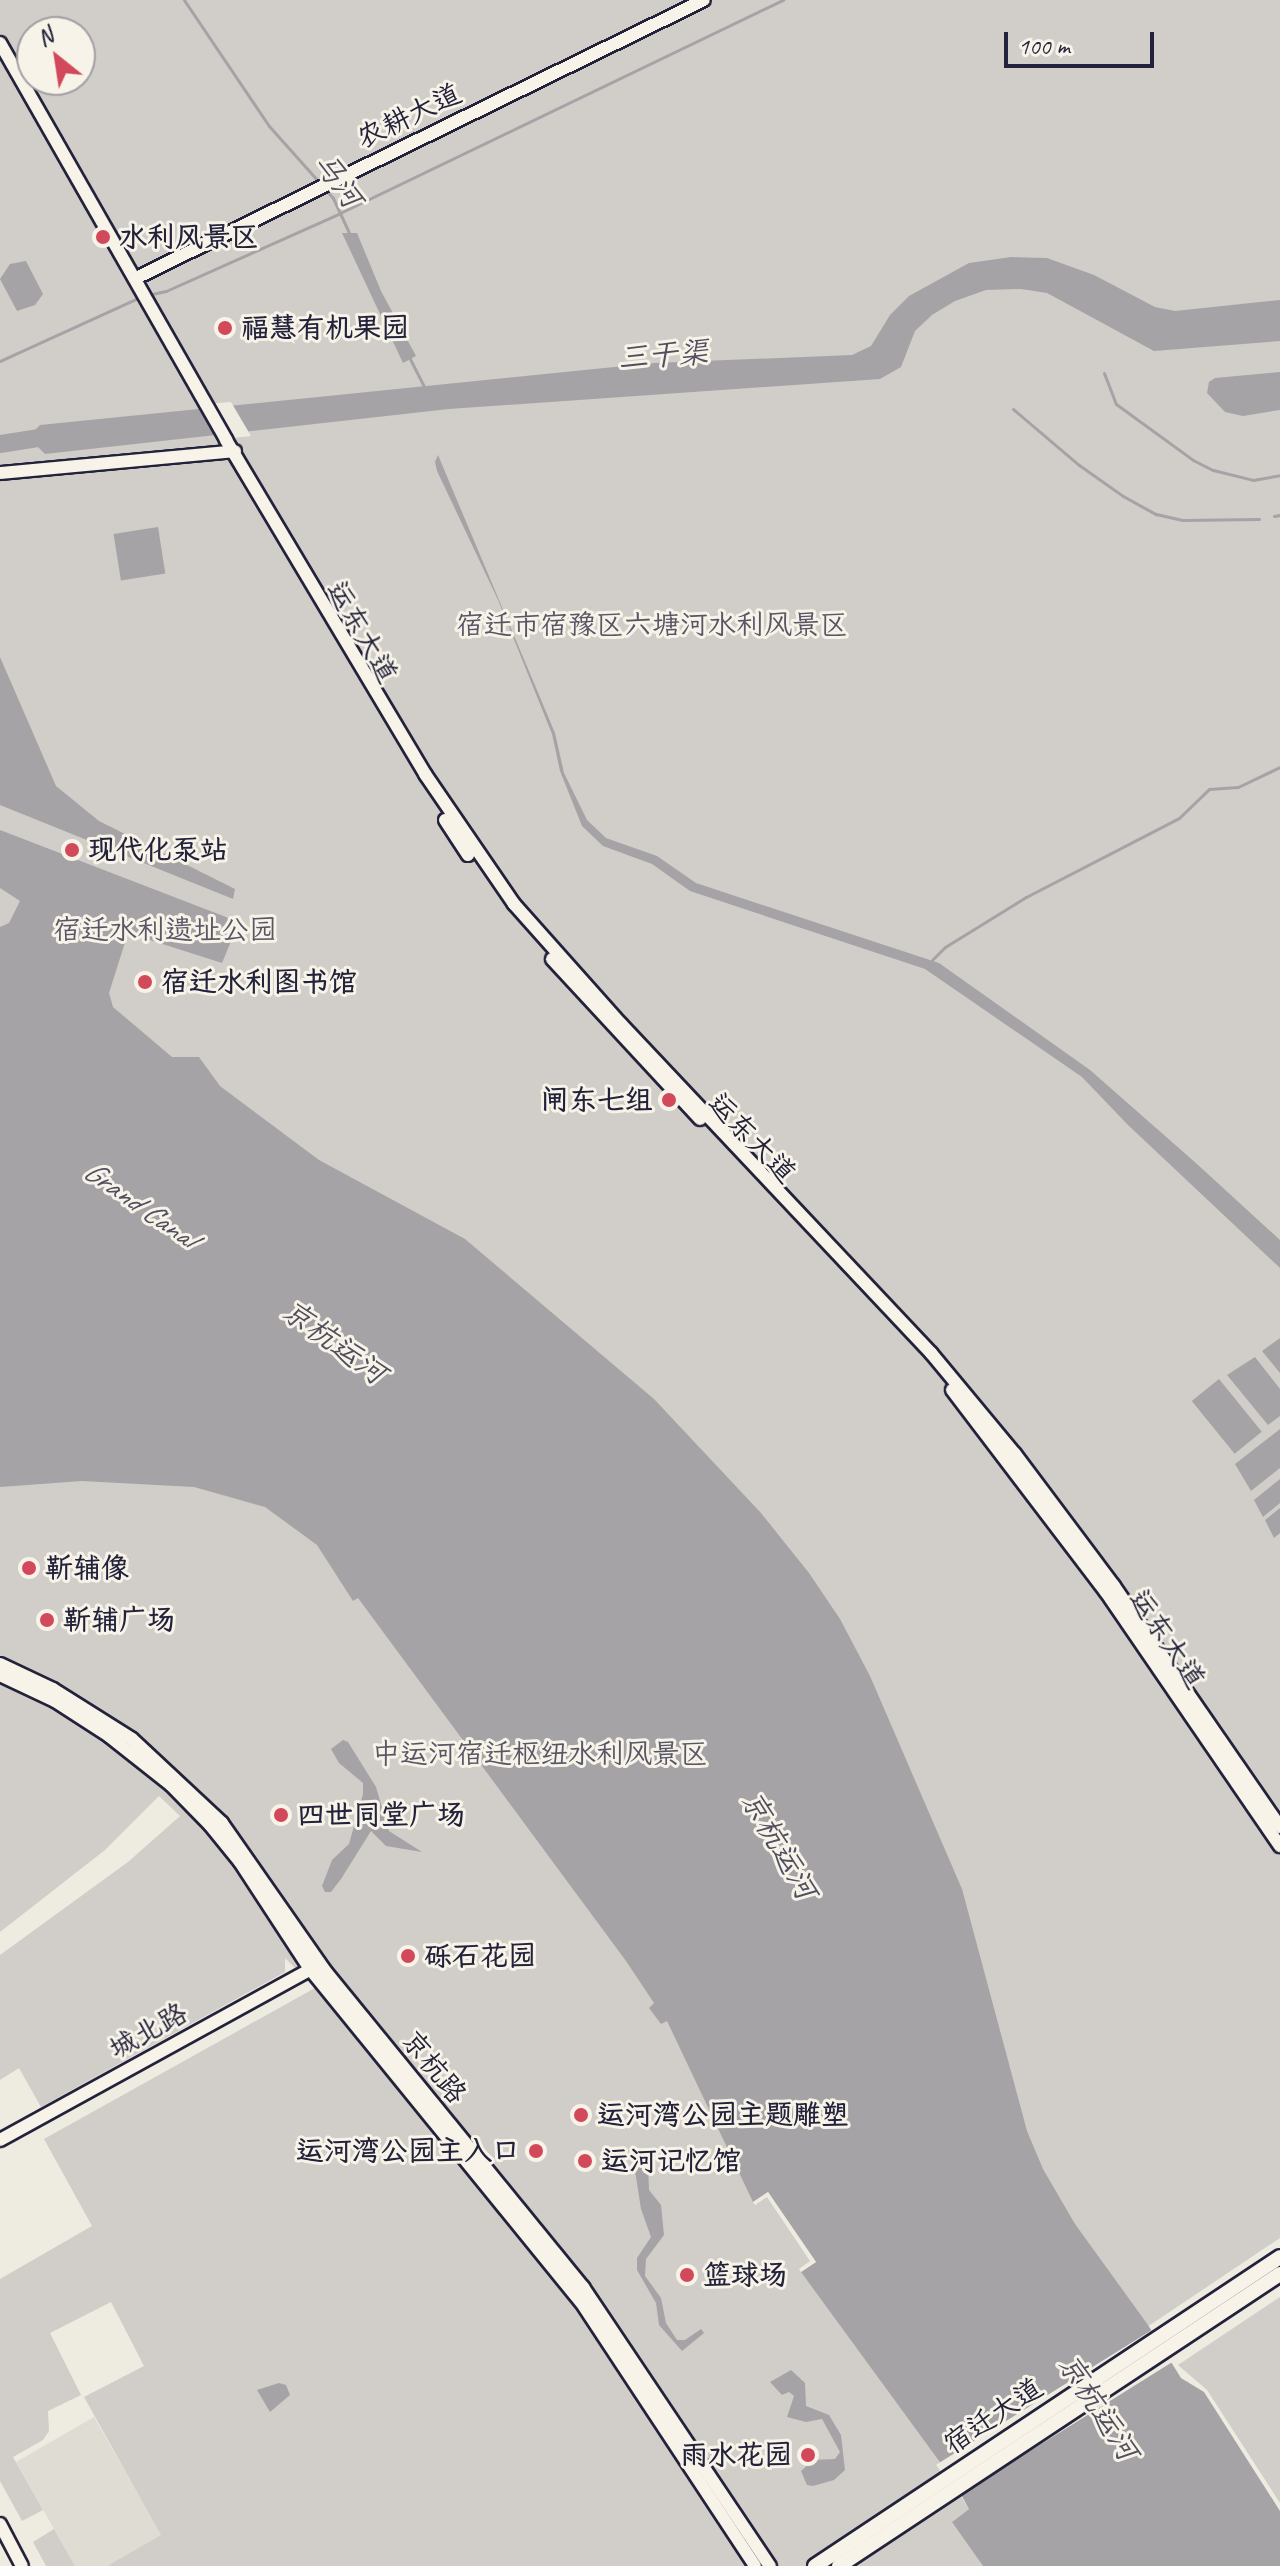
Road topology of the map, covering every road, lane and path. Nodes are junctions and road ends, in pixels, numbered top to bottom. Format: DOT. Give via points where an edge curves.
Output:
graph roads {
  1 [pos="704,0"];
  2 [pos="0,43"];
  3 [pos="136,278"];
  4 [pos="230,447"];
  5 [pos="0,473"];
  6 [pos="0,1664"];
  7 [pos="0,1675"];
  8 [pos="1280,1827"];
  9 [pos="1280,1846"];
  10 [pos="315,1967"];
  11 [pos="0,2140"];
  12 [pos="1280,2257"];
  13 [pos="1280,2274"];
  14 [pos="0,2524"];
  15 [pos="22,2566"];
  16 [pos="755,2566"];
  17 [pos="770,2566"];
  18 [pos="815,2566"];
  19 [pos="839,2566"];
  1 -- 3 [label="main road, 农耕大道"];
  2 -- 3 [label="main road, 运东大道"];
  3 -- 4 [label="main road, 运东大道"];
  4 -- 5 [label="main road"];
  4 -- 8 [label="main road, 运东大道" via="425,774 514,904 854,1267 1015,1454 1114,1586"];
  4 -- 9 [label="main road, 运东大道" via="414,770 511,913 619,1035 926,1357 1106,1592"];
  6 -- 10 [label="main road, 京杭路" via="65,1696 156,1758 231,1835"];
  7 -- 10 [label="main road, 京杭路" via="55,1701 171,1785 240,1862"];
  10 -- 11 [label="main road, 城北路"];
  10 -- 16 [label="main road, 京杭路" via="581,2302"];
  10 -- 17 [label="main road, 京杭路" via="583,2287"];
  12 -- 18 [label="main road, 宿迁大道"];
  13 -- 19 [label="main road, 宿迁大道"];
  14 -- 15 [label="main road"];
}
